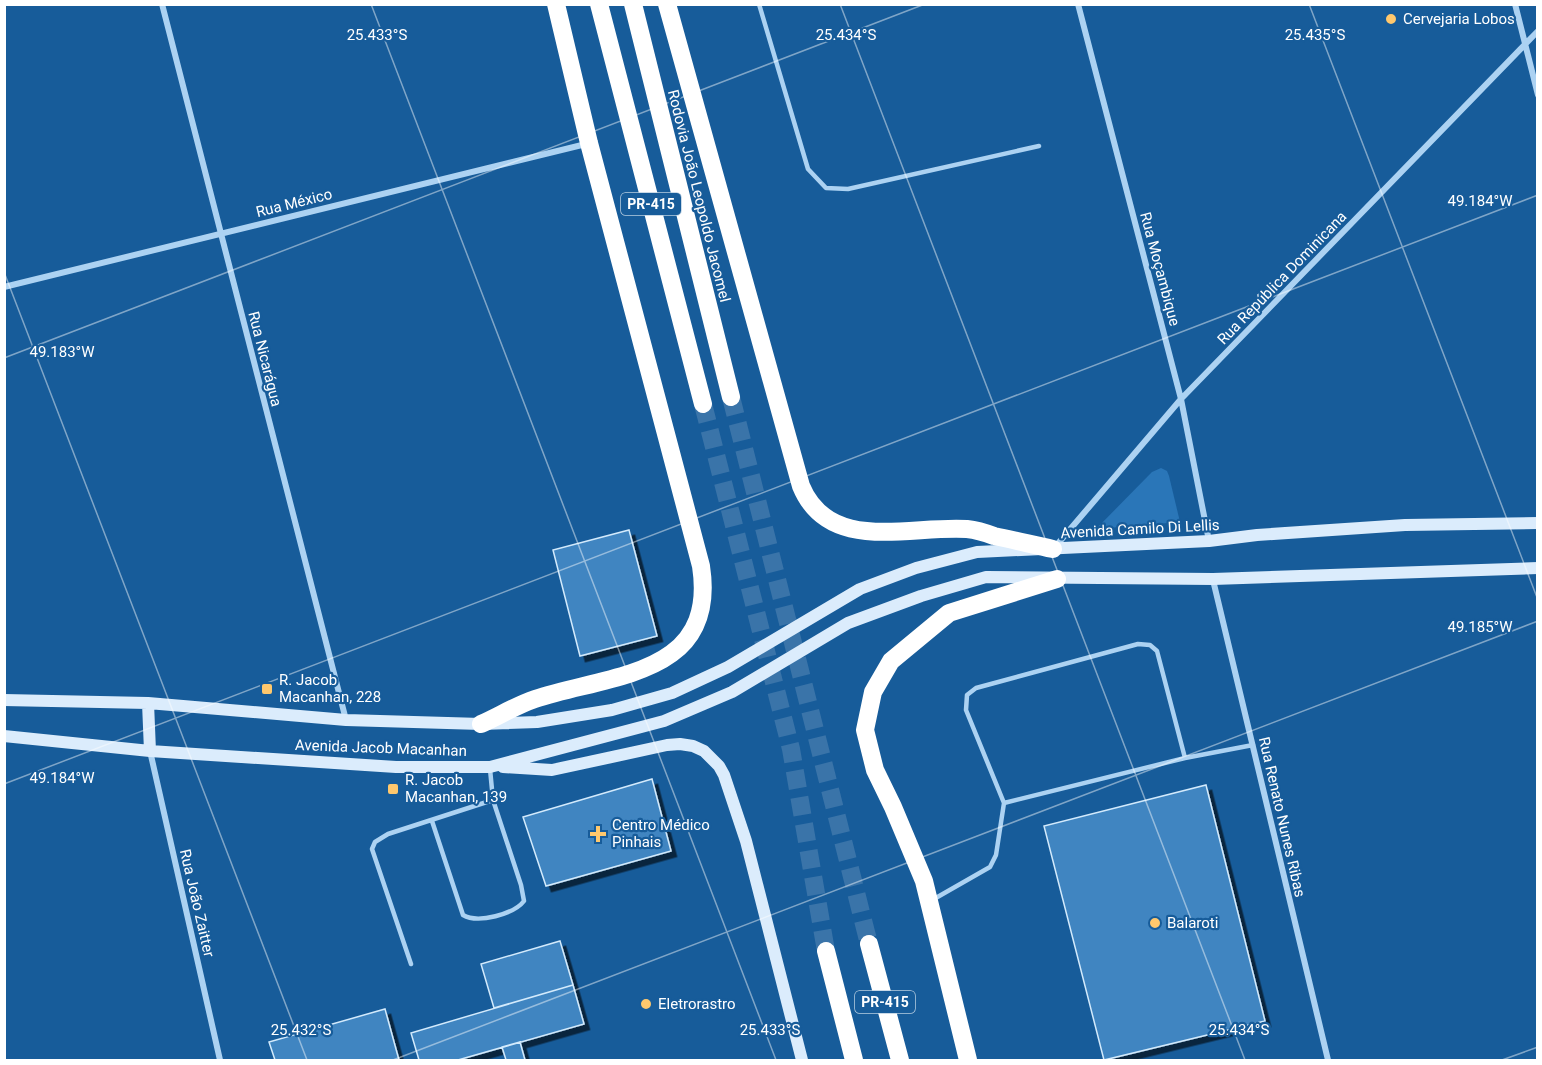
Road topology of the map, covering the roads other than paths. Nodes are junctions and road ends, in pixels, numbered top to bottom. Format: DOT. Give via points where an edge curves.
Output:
graph roads {
  1 [pos="162,4"];
  2 [pos="556,4"];
  3 [pos="599,4"];
  4 [pos="633,4"];
  5 [pos="667,4"];
  6 [pos="759,4"];
  7 [pos="1078,4"];
  8 [pos="1515,4"];
  9 [pos="1538,31"];
  10 [pos="1525,45"];
  11 [pos="1538,95"];
  12 [pos="589,143"];
  13 [pos="1039,146"];
  14 [pos="220,234"];
  15 [pos="4,287"];
  16 [pos="731,397"];
  17 [pos="1181,399"];
  18 [pos="703,405"];
  19 [pos="1538,523"];
  20 [pos="1209,541"];
  21 [pos="1053,549"];
  22 [pos="1538,568"];
  23 [pos="1057,579"];
  24 [pos="1213,579"];
  25 [pos="765,645"];
  26 [pos="4,700"];
  27 [pos="148,703"];
  28 [pos="346,720"];
  29 [pos="481,724"];
  30 [pos="4,736"];
  31 [pos="1252,745"];
  32 [pos="150,751"];
  33 [pos="1185,758"];
  34 [pos="490,767"];
  35 [pos="493,800"];
  36 [pos="1004,804"];
  37 [pos="432,821"];
  38 [pos="929,902"];
  39 [pos="869,944"];
  40 [pos="826,951"];
  41 [pos="411,964"];
  42 [pos="220,1060"];
  43 [pos="802,1060"];
  44 [pos="854,1060"];
  45 [pos="900,1060"];
  46 [pos="968,1060"];
  47 [pos="1328,1060"];
  1 -- 14 [label="street, Rua Nicarágua"];
  2 -- 12 [label="highway"];
  3 -- 18 [label="highway, PR-415"];
  4 -- 16 [label="highway, Rodovia João Leopoldo Jacomel / PR-415"];
  5 -- 21 [label="highway" via="801,486 813,509 823,518 851,528 890,533 968,529"];
  6 -- 13 [label="lane" via="808,169 826,188 848,189"];
  7 -- 17 [label="street, Rua Moçambique"];
  8 -- 10 [label="street"];
  9 -- 10 [label="street, Rua República Dominicana"];
  10 -- 11 [label="street"];
  10 -- 17 [label="street, Rua República Dominicana"];
  12 -- 14 [label="street, Rua México"];
  12 -- 29 [label="highway" via="701,566 702,604 688,637 655,665 534,700"];
  14 -- 15 [label="street, Rua México"];
  14 -- 28 [label="street, Rua Nicarágua"];
  17 -- 20 [label="street, Rua Moçambique"];
  17 -- 21 [label="street, Rua República Dominicana"];
  19 -- 20 [label="main road, Avenida Camilo Di Lellis" via="1405,525"];
  20 -- 21 [label="main road, Avenida Camilo Di Lellis"];
  21 -- 25 [label="main road, Avenida Camilo Di Lellis" via="977,552 916,568 860,589"];
  22 -- 24 [label="main road"];
  23 -- 24 [label="main road"];
  23 -- 34 [label="main road, Avenida Jacob Macanhan" via="986,577 921,596 848,624 732,692 664,721"];
  23 -- 38 [label="highway" via="949,613 891,662 873,692 866,730 875,770 920,871"];
  24 -- 31 [label="street, Rua Renato Nunes Ribas"];
  25 -- 29 [label="main road, Avenida Jacob Macanhan" via="672,693 622,707 537,722"];
  26 -- 27 [label="main road, Avenida Jacob Macanhan"];
  27 -- 28 [label="main road, Avenida Jacob Macanhan"];
  27 -- 32 [label="main road"];
  28 -- 29 [label="main road, Avenida Jacob Macanhan"];
  30 -- 32 [label="main road, Avenida Jacob Macanhan"];
  31 -- 33 [label="lane"];
  31 -- 47 [label="street, Rua Renato Nunes Ribas"];
  32 -- 34 [label="main road, Avenida Jacob Macanhan" via="396,767"];
  32 -- 42 [label="street, Rua João Zaitter"];
  33 -- 36 [label="lane"];
  33 -- 36 [label="lane" via="1157,651 1150,645 1138,644 976,688 966,695 966,710"];
  34 -- 35 [label="lane"];
  34 -- 43 [label="main road" via="552,770 680,744 693,746 712,758 724,775 746,841"];
  35 -- 37 [label="lane"];
  35 -- 37 [label="lane" via="521,885 524,901 519,908 480,920 464,915"];
  36 -- 38 [label="lane" via="996,855 990,867"];
  37 -- 41 [label="lane" via="388,834 375,842 372,849"];
  38 -- 46 [label="highway"];
  39 -- 45 [label="highway, PR-415"];
  40 -- 44 [label="highway, PR-415"];
}
